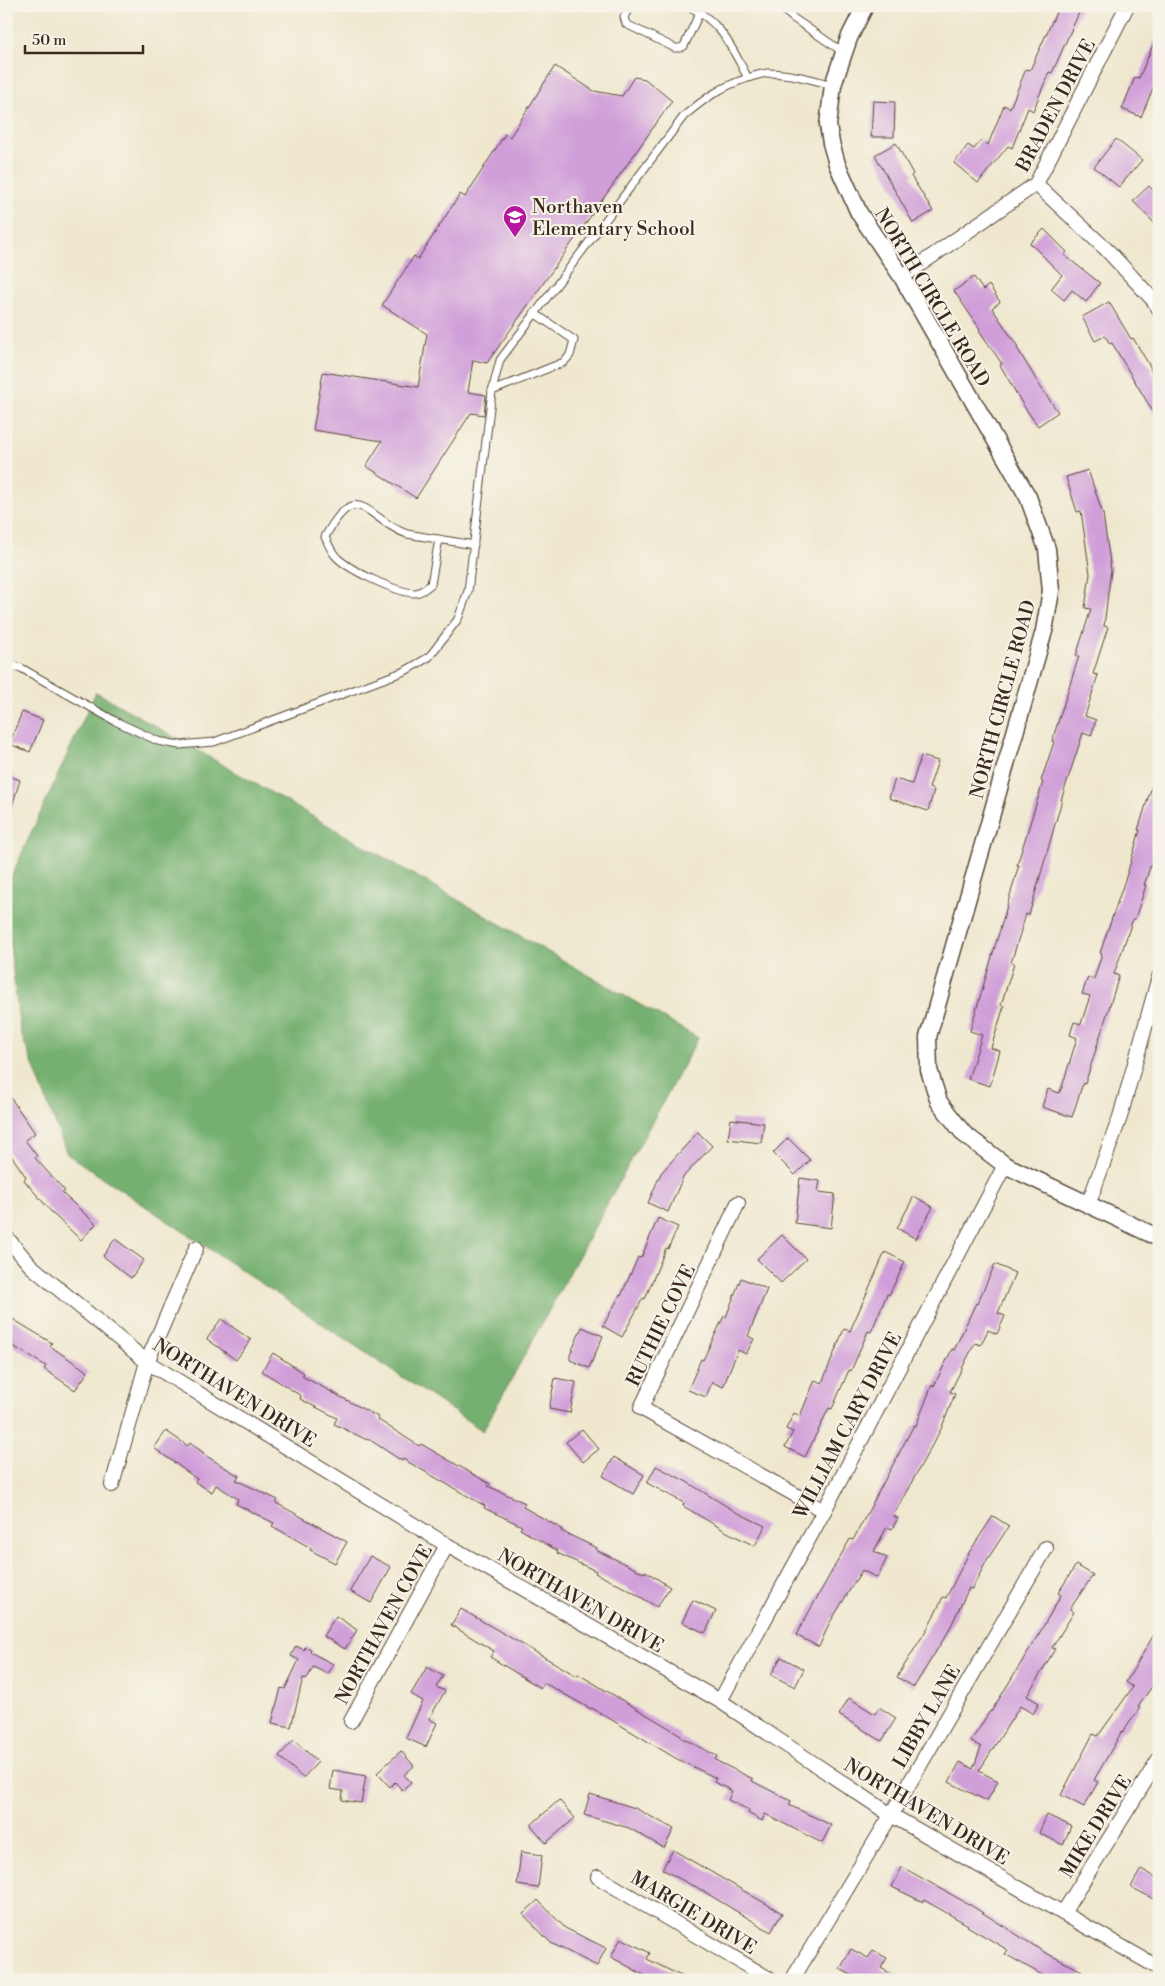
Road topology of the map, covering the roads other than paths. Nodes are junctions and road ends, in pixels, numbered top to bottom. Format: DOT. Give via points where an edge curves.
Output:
graph roads {
  1 [pos="630,6"];
  2 [pos="688,6"];
  3 [pos="779,6"];
  4 [pos="865,6"];
  5 [pos="1128,6"];
  6 [pos="700,12"];
  7 [pos="844,52"];
  8 [pos="748,78"];
  9 [pos="833,85"];
  10 [pos="1036,184"];
  11 [pos="902,277"];
  12 [pos="1159,309"];
  13 [pos="534,313"];
  14 [pos="492,390"];
  15 [pos="438,539"];
  16 [pos="474,545"];
  17 [pos="6,664"];
  18 [pos="1159,977"];
  19 [pos="1005,1165"];
  20 [pos="738,1203"];
  21 [pos="1088,1205"];
  22 [pos="6,1237"];
  23 [pos="1159,1238"];
  24 [pos="196,1248"];
  25 [pos="147,1362"];
  26 [pos="112,1485"];
  27 [pos="824,1511"];
  28 [pos="447,1545"];
  29 [pos="1046,1548"];
  30 [pos="720,1701"];
  31 [pos="351,1721"];
  32 [pos="1159,1759"];
  33 [pos="891,1815"];
  34 [pos="598,1877"];
  35 [pos="1063,1913"];
  36 [pos="1159,1968"];
  37 [pos="771,1980"];
  38 [pos="792,1980"];
  1 -- 6 [label="lane" via="624,17 626,24 675,48 684,46"];
  2 -- 6 [label="lane"];
  3 -- 7 [label="lane"];
  4 -- 7 [label="street, NORTH CIRCLE ROAD"];
  5 -- 10 [label="street, BRADEN DRIVE"];
  6 -- 8 [label="lane" via="724,34"];
  7 -- 9 [label="street, NORTH CIRCLE ROAD"];
  8 -- 9 [label="lane" via="764,73 783,74"];
  8 -- 13 [label="lane" via="717,90 684,116"];
  9 -- 11 [label="street, NORTH CIRCLE ROAD" via="828,125 837,164 859,213"];
  10 -- 11 [label="street, BRADEN DRIVE"];
  10 -- 12 [label="street" via="1108,251"];
  11 -- 19 [label="street, NORTH CIRCLE ROAD" via="1028,497 1047,549 1051,591 1044,630 928,1037 929,1070 939,1102 964,1134"];
  13 -- 14 [label="lane" via="500,360"];
  13 -- 14 [label="lane" via="574,340 570,355 564,362"];
  14 -- 16 [label="lane"];
  15 -- 15 [label="lane" via="399,531 367,507 354,504 330,527 325,537 334,555 347,565 390,588 415,593 431,584"];
  15 -- 16 [label="lane"];
  16 -- 17 [label="lane" via="468,591 458,620 429,657 404,671 214,742 179,745 158,741 115,721 22,668"];
  18 -- 21 [label="street" via="1120,1117"];
  19 -- 21 [label="street, NORTH CIRCLE ROAD"];
  19 -- 27 [label="street, WILLIAM CARY DRIVE"];
  20 -- 27 [label="street, RUTHIE COVE" via="641,1408"];
  21 -- 23 [label="street, NORTH CIRCLE ROAD"];
  22 -- 25 [label="street, NORTHAVEN DRIVE" via="31,1266"];
  24 -- 25 [label="street"];
  25 -- 26 [label="street"];
  25 -- 28 [label="street, NORTHAVEN DRIVE"];
  27 -- 30 [label="street, WILLIAM CARY DRIVE"];
  28 -- 30 [label="street, NORTHAVEN DRIVE"];
  28 -- 31 [label="street, NORTHAVEN COVE"];
  29 -- 33 [label="street, LIBBY LANE"];
  30 -- 33 [label="street, NORTHAVEN DRIVE"];
  32 -- 35 [label="street, MIKE DRIVE"];
  33 -- 35 [label="street, NORTHAVEN DRIVE"];
  33 -- 38 [label="street, LIBBY LANE"];
  34 -- 37 [label="street, MARGIE DRIVE"];
  35 -- 36 [label="street, NORTHAVEN DRIVE"];
}
